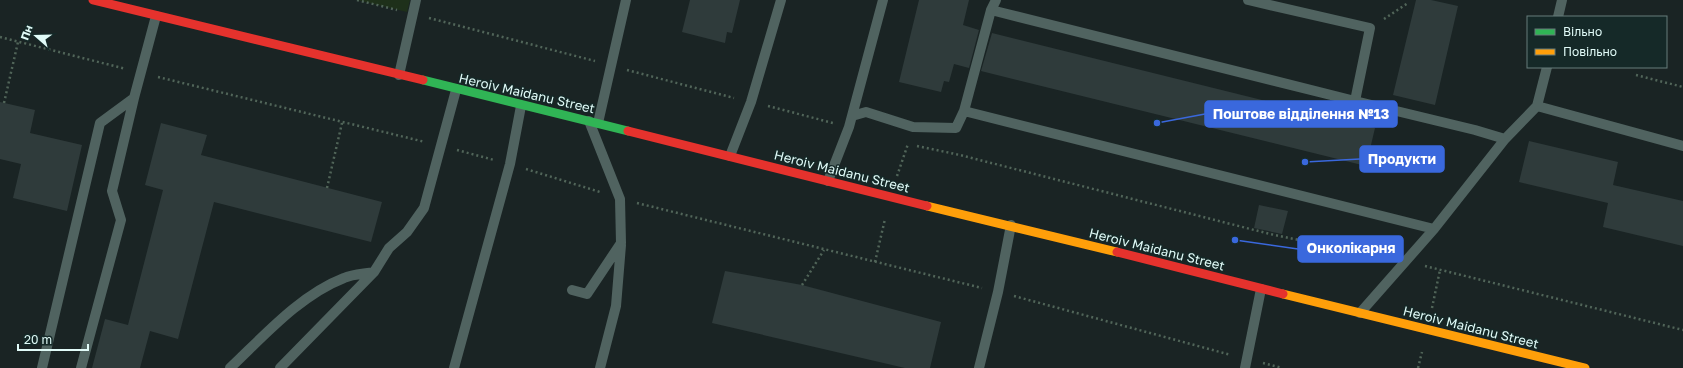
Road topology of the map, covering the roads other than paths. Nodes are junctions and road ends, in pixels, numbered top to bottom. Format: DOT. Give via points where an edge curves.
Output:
graph roads {
  1 [pos="93,0"];
  2 [pos="416,0"];
  3 [pos="626,0"];
  4 [pos="781,0"];
  5 [pos="883,0"];
  6 [pos="996,0"];
  7 [pos="1248,0"];
  8 [pos="1562,0"];
  9 [pos="991,10"];
  10 [pos="156,16"];
  11 [pos="1558,16"];
  12 [pos="1547,68"];
  13 [pos="399,76"];
  14 [pos="456,90"];
  15 [pos="134,98"];
  16 [pos="1355,100"];
  17 [pos="521,106"];
  18 [pos="1537,106"];
  19 [pos="964,111"];
  20 [pos="852,116"];
  21 [pos="594,122"];
  22 [pos="1505,139"];
  23 [pos="1683,146"];
  24 [pos="730,156"];
  25 [pos="828,181"];
  26 [pos="1011,225"];
  27 [pos="1434,229"];
  28 [pos="621,243"];
  29 [pos="374,272"];
  30 [pos="1261,289"];
  31 [pos="572,290"];
  32 [pos="1360,313"];
  33 [pos="1246,364"];
  34 [pos="42,368"];
  35 [pos="81,368"];
  36 [pos="230,368"];
  37 [pos="280,368"];
  38 [pos="454,368"];
  39 [pos="600,368"];
  40 [pos="979,368"];
  41 [pos="1585,368"];
  1 -- 10 [label="main road, Heroiv Maidanu Street"];
  2 -- 13 [label="lane"];
  3 -- 21 [label="lane" via="611,66"];
  4 -- 24 [label="lane" via="751,102"];
  5 -- 20 [label="lane"];
  6 -- 9 [label="lane"];
  7 -- 16 [label="lane" via="1370,28"];
  8 -- 11 [label="lane"];
  9 -- 16 [label="lane"];
  9 -- 19 [label="lane"];
  10 -- 13 [label="main road, Heroiv Maidanu Street"];
  10 -- 15 [label="lane"];
  12 -- 18 [label="lane"];
  13 -- 14 [label="main road, Heroiv Maidanu Street"];
  14 -- 17 [label="main road, Heroiv Maidanu Street"];
  14 -- 29 [label="lane" via="424,208 407,232 389,248"];
  15 -- 34 [label="lane" via="100,123"];
  15 -- 35 [label="lane" via="112,191 121,220"];
  16 -- 22 [label="lane"];
  17 -- 21 [label="main road, Heroiv Maidanu Street"];
  17 -- 38 [label="lane" via="510,164"];
  18 -- 22 [label="lane"];
  18 -- 23 [label="lane"];
  19 -- 20 [label="lane" via="956,128 913,127 866,112"];
  19 -- 27 [label="lane"];
  20 -- 25 [label="lane"];
  21 -- 24 [label="main road, Heroiv Maidanu Street"];
  21 -- 28 [label="lane" via="620,199"];
  22 -- 27 [label="lane"];
  24 -- 25 [label="main road, Heroiv Maidanu Street"];
  25 -- 26 [label="main road, Heroiv Maidanu Street"];
  26 -- 30 [label="main road, Heroiv Maidanu Street"];
  26 -- 40 [label="lane"];
  27 -- 32 [label="lane"];
  28 -- 31 [label="lane" via="587,294"];
  28 -- 39 [label="lane" via="616,306"];
  29 -- 36 [label="lane" via="346,277 319,289 299,304"];
  29 -- 37 [label="lane"];
  30 -- 32 [label="main road, Heroiv Maidanu Street"];
  30 -- 33 [label="lane"];
  32 -- 41 [label="main road, Heroiv Maidanu Street"];
}
